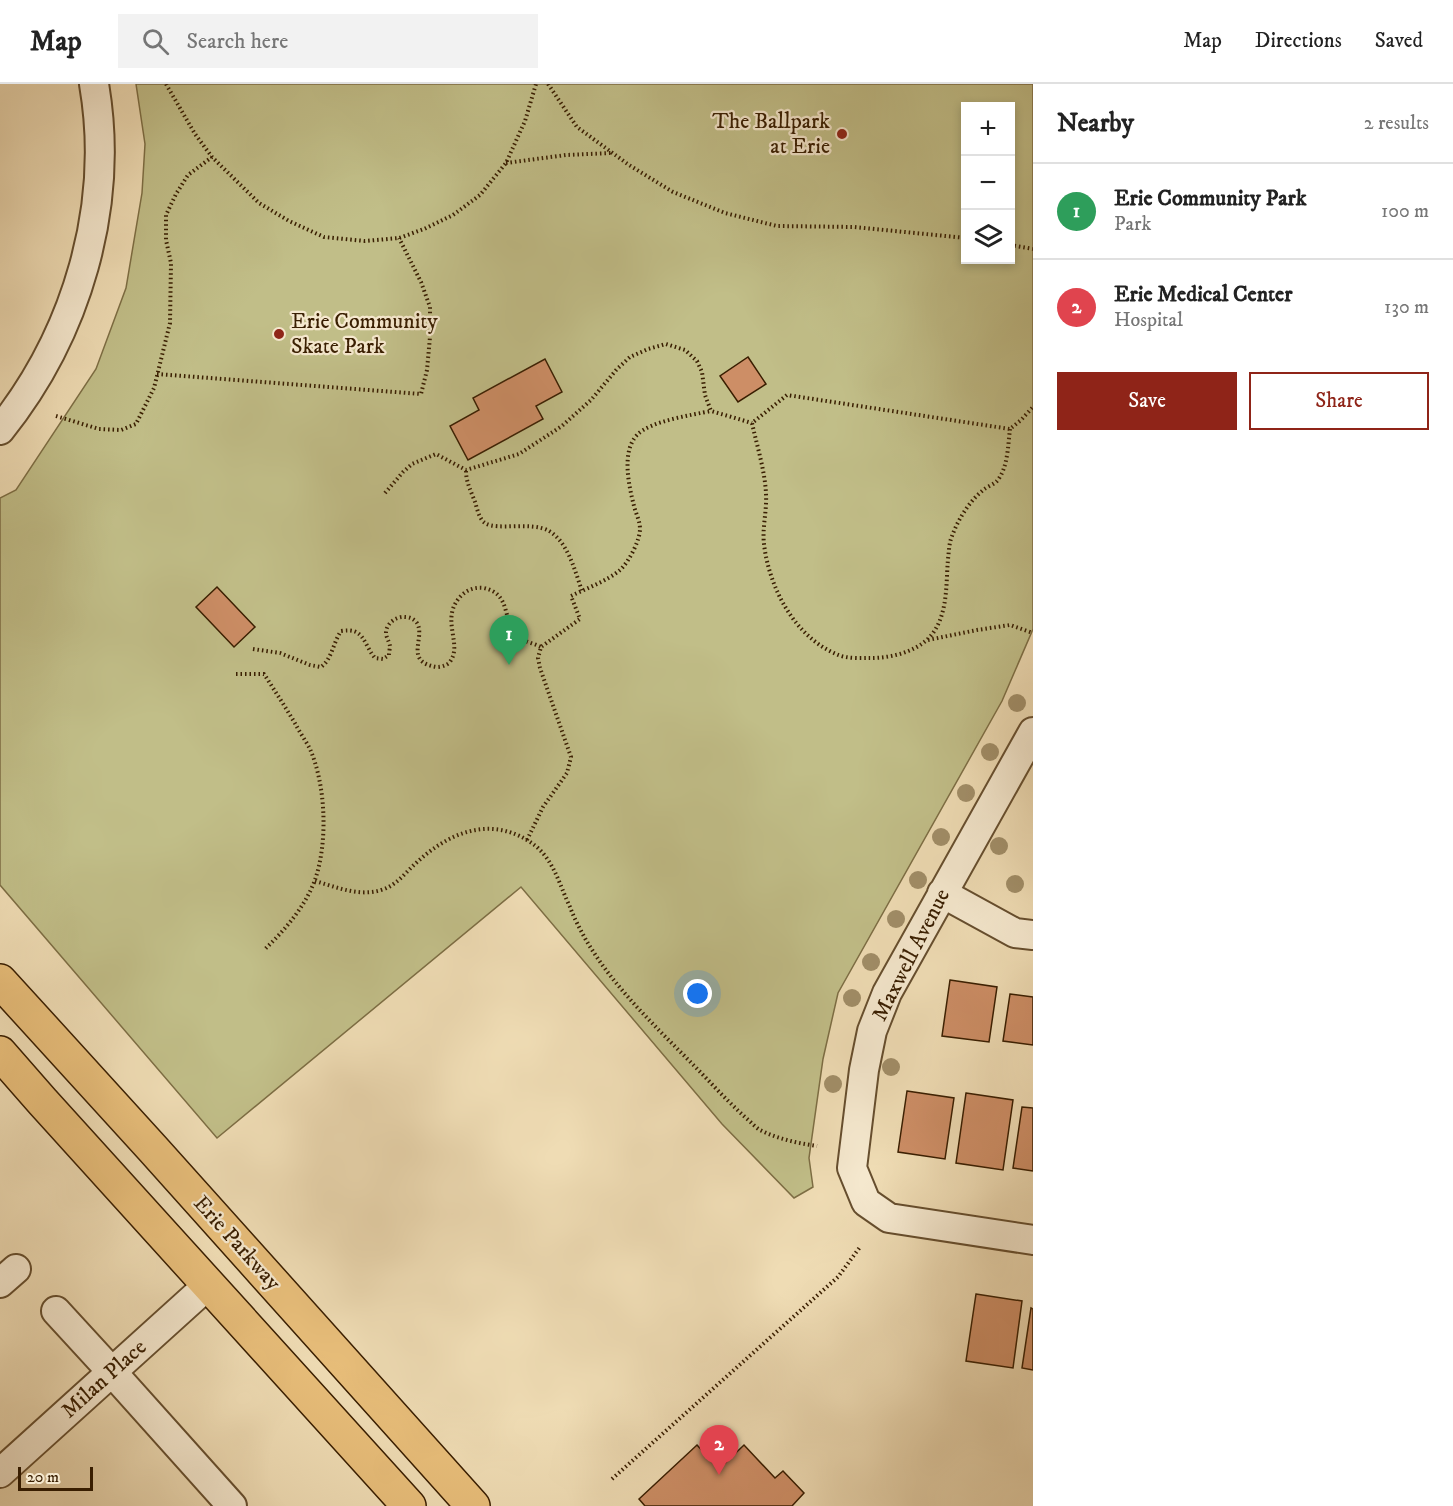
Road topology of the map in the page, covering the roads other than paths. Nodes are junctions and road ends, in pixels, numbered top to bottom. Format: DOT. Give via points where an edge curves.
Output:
graph roads {
  1 [pos="94,84"];
  2 [pos="0,430"];
  3 [pos="1033,732"];
  4 [pos="942,893"];
  5 [pos="1033,936"];
  6 [pos="0,981"];
  7 [pos="0,1053"];
  8 [pos="1033,1240"];
  9 [pos="208,1285"];
  10 [pos="56,1311"];
  11 [pos="112,1372"];
  12 [pos="0,1473"];
  13 [pos="232,1506"];
  14 [pos="409,1506"];
  15 [pos="473,1506"];
  1 -- 2 [label="street" via="100,153 90,245 61,330 41,370"];
  3 -- 4 [label="street, Maxwell Avenue"];
  4 -- 5 [label="street" via="1015,933"];
  4 -- 8 [label="street, Maxwell Avenue" via="887,993 872,1031 852,1168 866,1202 889,1218"];
  6 -- 15 [label="main road, Erie Parkway"];
  7 -- 9 [label="main road"];
  9 -- 11 [label="street, Milan Place"];
  9 -- 14 [label="main road"];
  10 -- 11 [label="street"];
  11 -- 12 [label="street, Milan Place"];
  11 -- 13 [label="street"];
}
